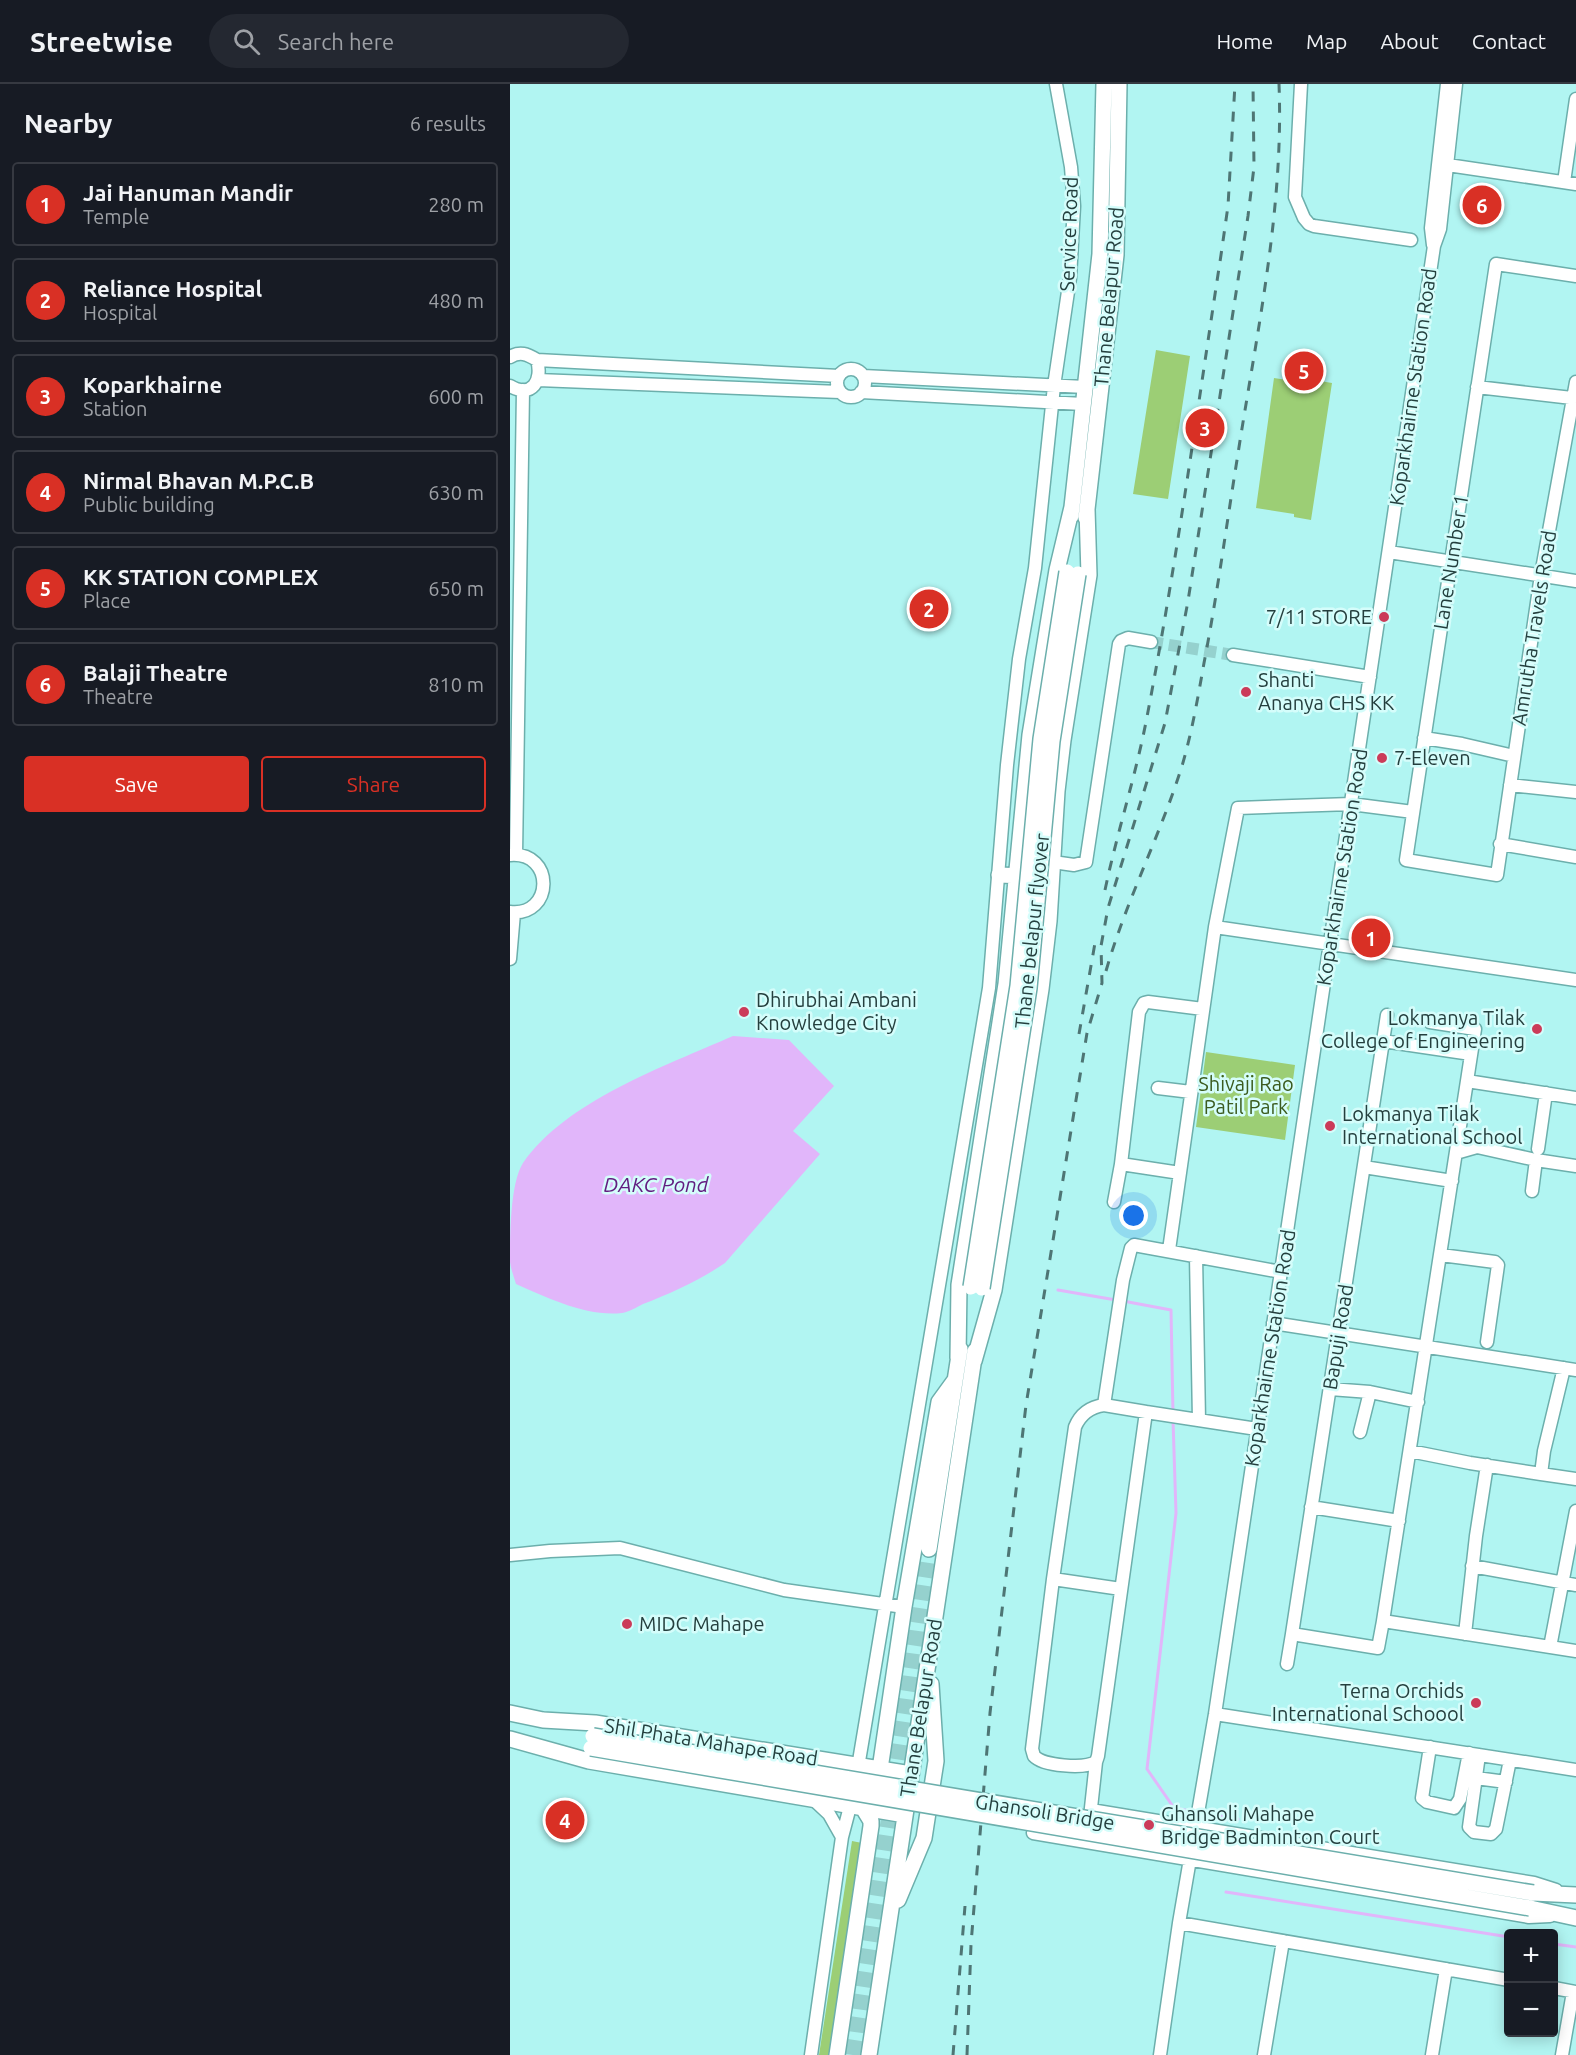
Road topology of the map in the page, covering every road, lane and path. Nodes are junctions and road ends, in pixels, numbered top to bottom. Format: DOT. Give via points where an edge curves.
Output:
graph roads {
  1 [pos="1056,84"];
  2 [pos="1104,84"];
  3 [pos="1119,84"];
  4 [pos="1300,84"];
  5 [pos="1447,84"];
  6 [pos="1456,84"];
  7 [pos="1576,99"];
  8 [pos="1442,165"];
  9 [pos="1570,183"];
  10 [pos="1411,240"];
  11 [pos="1576,276"];
  12 [pos="510,357"];
  13 [pos="537,360"];
  14 [pos="839,376"];
  15 [pos="863,376"];
  16 [pos="538,380"];
  17 [pos="510,386"];
  18 [pos="1054,386"];
  19 [pos="1085,387"];
  20 [pos="1477,387"];
  21 [pos="523,390"];
  22 [pos="1575,390"];
  23 [pos="840,392"];
  24 [pos="861,392"];
  25 [pos="1052,402"];
  26 [pos="1083,404"];
  27 [pos="1079,508"];
  28 [pos="1389,552"];
  29 [pos="1451,561"];
  30 [pos="1541,575"];
  31 [pos="1576,581"];
  32 [pos="1151,642"];
  33 [pos="1233,655"];
  34 [pos="1371,677"];
  35 [pos="1424,738"];
  36 [pos="1514,756"];
  37 [pos="1510,785"];
  38 [pos="1576,792"];
  39 [pos="1352,804"];
  40 [pos="1413,812"];
  41 [pos="1500,843"];
  42 [pos="513,855"];
  43 [pos="1576,856"];
  44 [pos="1000,858"];
  45 [pos="1018,859"];
  46 [pos="1053,861"];
  47 [pos="999,875"];
  48 [pos="1497,875"];
  49 [pos="1017,876"];
  50 [pos="1051,878"];
  51 [pos="512,913"];
  52 [pos="1215,927"];
  53 [pos="1330,944"];
  54 [pos="510,960"];
  55 [pos="1576,980"];
  56 [pos="1203,1010"];
  57 [pos="1387,1015"];
  58 [pos="1430,1022"];
  59 [pos="1383,1041"];
  60 [pos="1471,1054"];
  61 [pos="1467,1081"];
  62 [pos="1158,1088"];
  63 [pos="1191,1092"];
  64 [pos="1546,1093"];
  65 [pos="1576,1098"];
  66 [pos="1456,1153"];
  67 [pos="1537,1155"];
  68 [pos="1121,1164"];
  69 [pos="1576,1166"];
  70 [pos="1364,1167"];
  71 [pos="1180,1173"];
  72 [pos="1452,1181"];
  73 [pos="1532,1191"];
  74 [pos="1114,1202"];
  75 [pos="1169,1250"];
  76 [pos="1441,1255"];
  77 [pos="1196,1256"];
  78 [pos="1281,1272"];
  79 [pos="1274,1323"];
  80 [pos="1338,1333"];
  81 [pos="1486,1342"];
  82 [pos="1426,1346"];
  83 [pos="966,1360"];
  84 [pos="1570,1369"];
  85 [pos="955,1380"];
  86 [pos="1330,1389"];
  87 [pos="1370,1392"];
  88 [pos="1418,1402"];
  89 [pos="1104,1405"];
  90 [pos="1151,1413"];
  91 [pos="1199,1420"];
  92 [pos="1257,1429"];
  93 [pos="1360,1432"];
  94 [pos="1410,1451"];
  95 [pos="1487,1466"];
  96 [pos="1541,1474"];
  97 [pos="1576,1479"];
  98 [pos="1311,1507"];
  99 [pos="1576,1511"];
  100 [pos="1399,1521"];
  101 [pos="929,1549"];
  102 [pos="510,1555"];
  103 [pos="1472,1566"];
  104 [pos="1053,1579"];
  105 [pos="1563,1583"];
  106 [pos="1576,1584"];
  107 [pos="1121,1589"];
  108 [pos="887,1605"];
  109 [pos="904,1607"];
  110 [pos="1383,1621"];
  111 [pos="1292,1634"];
  112 [pos="1465,1634"];
  113 [pos="1550,1647"];
  114 [pos="1576,1651"];
  115 [pos="929,1654"];
  116 [pos="1287,1664"];
  117 [pos="510,1713"];
  118 [pos="1215,1714"];
  119 [pos="543,1720"];
  120 [pos="510,1739"];
  121 [pos="592,1742"];
  122 [pos="537,1745"];
  123 [pos="1430,1748"];
  124 [pos="1474,1754"];
  125 [pos="1510,1760"];
  126 [pos="1096,1762"];
  127 [pos="859,1766"];
  128 [pos="880,1769"];
  129 [pos="1576,1770"];
  130 [pos="911,1774"];
  131 [pos="1476,1778"];
  132 [pos="1506,1782"];
  133 [pos="813,1799"];
  134 [pos="857,1806"];
  135 [pos="1091,1810"];
  136 [pos="905,1815"];
  137 [pos="1198,1819"];
  138 [pos="1033,1833"];
  139 [pos="842,1837"];
  140 [pos="1089,1844"];
  141 [pos="1191,1860"];
  142 [pos="1571,1894"];
  143 [pos="1531,1900"];
  144 [pos="1570,1916"];
  145 [pos="890,1918"];
  146 [pos="1179,1923"];
  147 [pos="1283,1941"];
  148 [pos="1446,1969"];
  149 [pos="1504,1979"];
  150 [pos="1558,1989"];
  151 [pos="1575,1992"];
  152 [pos="812,2055"];
  153 [pos="837,2055"];
  154 [pos="869,2055"];
  155 [pos="1160,2055"];
  156 [pos="1264,2055"];
  157 [pos="1432,2055"];
  158 [pos="1562,2055"];
  1 -- 18 [label="street, Service Road" via="1074,206 1070,278"];
  2 -- 19 [label="main road, Thane Belapur Road" via="1100,254"];
  3 -- 27 [label="main road, Thane Belapur Road" via="1116,255"];
  4 -- 10 [label="street" via="1295,197 1304,218 1314,226"];
  5 -- 8 [label="street, Koparkhairne Station Road"];
  6 -- 8 [label="street, Koparkhairne Station Road"];
  7 -- 9 [label="street"];
  8 -- 9 [label="street"];
  8 -- 28 [label="street, Koparkhairne Station Road" via="1440,229 1434,246"];
  11 -- 20 [label="street, Lane Number 1" via="1496,264"];
  12 -- 13 [label="street" via="520,354"];
  13 -- 14 [label="street"];
  13 -- 16 [label="street"];
  14 -- 15 [label="street" via="851,369"];
  14 -- 23 [label="street"];
  15 -- 18 [label="street"];
  15 -- 24 [label="street"];
  16 -- 21 [label="street"];
  16 -- 23 [label="street"];
  17 -- 21 [label="street"];
  18 -- 19 [label="street"];
  18 -- 25 [label="street, Service Road"];
  19 -- 26 [label="main road, Thane Belapur Road"];
  20 -- 22 [label="street"];
  20 -- 29 [label="street, Lane Number 1"];
  21 -- 42 [label="street"];
  22 -- 30 [label="street, Amrutha Travels Road"];
  23 -- 24 [label="street" via="852,397"];
  24 -- 25 [label="street"];
  25 -- 26 [label="street"];
  25 -- 44 [label="street, Service Road" via="1035,568 1019,658"];
  26 -- 27 [label="main road, Thane Belapur Road"];
  27 -- 45 [label="main road" via="1057,570 1030,735"];
  27 -- 46 [label="main road" via="1089,575 1063,740"];
  27 -- 83 [label="main road, Thane belapur flyover, bridge" via="1029,988"];
  28 -- 29 [label="street"];
  28 -- 34 [label="street, Koparkhairne Station Road"];
  29 -- 30 [label="street"];
  29 -- 35 [label="street, Lane Number 1"];
  30 -- 31 [label="street"];
  30 -- 36 [label="street, Amrutha Travels Road"];
  32 -- 46 [label="street" via="1128,638 1119,644 1086,862 1074,865"];
  33 -- 34 [label="street"];
  34 -- 39 [label="street, Koparkhairne Station Road"];
  35 -- 36 [label="street"];
  35 -- 40 [label="street, Lane Number 1"];
  36 -- 37 [label="street, Amrutha Travels Road"];
  37 -- 38 [label="street"];
  37 -- 41 [label="street, Amrutha Travels Road"];
  39 -- 40 [label="street"];
  39 -- 52 [label="street" via="1238,808"];
  39 -- 53 [label="street, Koparkhairne Station Road"];
  40 -- 48 [label="street, Lane Number 1" via="1406,860"];
  41 -- 43 [label="street"];
  41 -- 48 [label="street, Amrutha Travels Road"];
  42 -- 51 [label="street" via="537,865 544,887 531,908"];
  44 -- 45 [label="street"];
  44 -- 47 [label="street, Service Road"];
  45 -- 46 [label="street"];
  45 -- 49 [label="main road"];
  46 -- 50 [label="main road"];
  47 -- 49 [label="main road"];
  47 -- 108 [label="street, Service Road" via="989,988"];
  49 -- 50 [label="main road"];
  49 -- 83 [label="main road" via="1006,984 959,1285"];
  50 -- 83 [label="main road" via="1041,989 994,1290"];
  51 -- 54 [label="street"];
  52 -- 53 [label="street"];
  52 -- 56 [label="street"];
  53 -- 55 [label="street"];
  53 -- 78 [label="street, Koparkhairne Station Road"];
  56 -- 63 [label="street"];
  56 -- 68 [label="street" via="1148,1002 1141,1007"];
  57 -- 59 [label="street, Bapuji Road"];
  58 -- 60 [label="street" via="1475,1029"];
  59 -- 60 [label="street"];
  59 -- 70 [label="street, Bapuji Road"];
  60 -- 61 [label="street"];
  61 -- 64 [label="street"];
  61 -- 66 [label="street"];
  62 -- 63 [label="street"];
  63 -- 71 [label="street"];
  64 -- 65 [label="street"];
  64 -- 67 [label="street"];
  66 -- 67 [label="street" via="1477,1147"];
  66 -- 72 [label="street"];
  67 -- 69 [label="street"];
  67 -- 73 [label="street"];
  68 -- 71 [label="street"];
  68 -- 74 [label="street"];
  70 -- 72 [label="street"];
  70 -- 80 [label="street, Bapuji Road"];
  71 -- 75 [label="street"];
  72 -- 76 [label="street"];
  75 -- 77 [label="street"];
  75 -- 89 [label="street" via="1134,1245 1131,1248"];
  76 -- 81 [label="street" via="1498,1265"];
  76 -- 82 [label="street"];
  77 -- 78 [label="street"];
  77 -- 91 [label="street"];
  78 -- 79 [label="street, Koparkhairne Station Road"];
  79 -- 80 [label="street"];
  79 -- 92 [label="street, Koparkhairne Station Road"];
  80 -- 82 [label="street"];
  80 -- 86 [label="street, Bapuji Road"];
  82 -- 84 [label="street"];
  82 -- 88 [label="street"];
  83 -- 85 [label="main road, Thane Belapur Road"];
  83 -- 115 [label="main road, Thane Belapur Road"];
  84 -- 96 [label="street" via="1544,1451"];
  85 -- 101 [label="main road"];
  85 -- 109 [label="main road, Thane Belapur Road" via="939,1402"];
  86 -- 87 [label="street"];
  86 -- 98 [label="street, Bapuji Road"];
  87 -- 88 [label="street"];
  87 -- 93 [label="street"];
  88 -- 94 [label="street"];
  89 -- 90 [label="street"];
  89 -- 104 [label="street" via="1089,1410 1075,1427"];
  90 -- 91 [label="street"];
  90 -- 107 [label="street"];
  91 -- 92 [label="street"];
  92 -- 118 [label="street, Koparkhairne Station Road"];
  94 -- 95 [label="street"];
  94 -- 100 [label="street"];
  95 -- 96 [label="street"];
  95 -- 103 [label="street"];
  96 -- 97 [label="street"];
  98 -- 100 [label="street"];
  98 -- 111 [label="street, Bapuji Road"];
  99 -- 105 [label="street"];
  100 -- 110 [label="street"];
  102 -- 108 [label="street" via="620,1548 784,1590"];
  103 -- 105 [label="street"];
  103 -- 112 [label="street"];
  104 -- 107 [label="street"];
  104 -- 126 [label="street" via="1032,1749 1042,1762 1084,1766"];
  105 -- 106 [label="street"];
  105 -- 113 [label="street"];
  107 -- 126 [label="street"];
  108 -- 109 [label="street"];
  108 -- 127 [label="street, Service Road"];
  109 -- 128 [label="main road, Thane Belapur Road"];
  110 -- 111 [label="street" via="1378,1648"];
  110 -- 112 [label="street"];
  111 -- 116 [label="street, Bapuji Road"];
  112 -- 113 [label="street"];
  113 -- 114 [label="street"];
  115 -- 130 [label="main road, Thane Belapur Road"];
  115 -- 145 [label="main road" via="936,1761 924,1838"];
  117 -- 119 [label="main road, Shil Phata Mahape Road"];
  118 -- 123 [label="street"];
  118 -- 137 [label="street, Koparkhairne Station Road"];
  119 -- 121 [label="main road"];
  119 -- 127 [label="main road, Shil Phata Mahape Road" via="595,1723"];
  120 -- 122 [label="main road, Shil Phata Mahape Road"];
  121 -- 122 [label="main road, Shil Phata Mahape Road"];
  121 -- 143 [label="main road, Ghansoli Bridge, bridge"];
  122 -- 133 [label="main road, Shil Phata Mahape Road" via="589,1761"];
  123 -- 124 [label="street"];
  123 -- 124 [label="street" via="1422,1797 1427,1802 1454,1808"];
  124 -- 125 [label="street"];
  124 -- 131 [label="street"];
  125 -- 129 [label="street"];
  125 -- 132 [label="street"];
  126 -- 135 [label="street"];
  127 -- 128 [label="main road, Shil Phata Mahape Road"];
  127 -- 134 [label="street, Service Road"];
  128 -- 130 [label="main road, Shil Phata Mahape Road"];
  130 -- 136 [label="main road, Thane Belapur Road"];
  131 -- 132 [label="street"];
  131 -- 132 [label="street" via="1469,1827 1474,1832 1491,1834 1496,1829"];
  133 -- 134 [label="main road, Shil Phata Mahape Road"];
  133 -- 139 [label="street" via="829,1814"];
  134 -- 136 [label="main road, Shil Phata Mahape Road"];
  134 -- 139 [label="street, Service Road"];
  134 -- 153 [label="main road" via="871,1826"];
  135 -- 137 [label="street"];
  135 -- 140 [label="street"];
  136 -- 145 [label="main road, Thane Belapur Road"];
  137 -- 141 [label="street, Koparkhairne Station Road"];
  137 -- 142 [label="street" via="1534,1883"];
  138 -- 140 [label="street"];
  139 -- 152 [label="street, Service Road"];
  140 -- 141 [label="street"];
  141 -- 144 [label="street" via="1528,1917"];
  141 -- 146 [label="street, Koparkhairne Station Road"];
  142 -- 143 [label="main road"];
  143 -- 144 [label="main road"];
  145 -- 154 [label="main road, Thane Belapur Road"];
  146 -- 147 [label="street"];
  146 -- 155 [label="street, Koparkhairne Station Road"];
  147 -- 148 [label="street"];
  147 -- 156 [label="street"];
  148 -- 149 [label="street"];
  148 -- 157 [label="street"];
  150 -- 151 [label="street"];
  151 -- 158 [label="street"];
}
